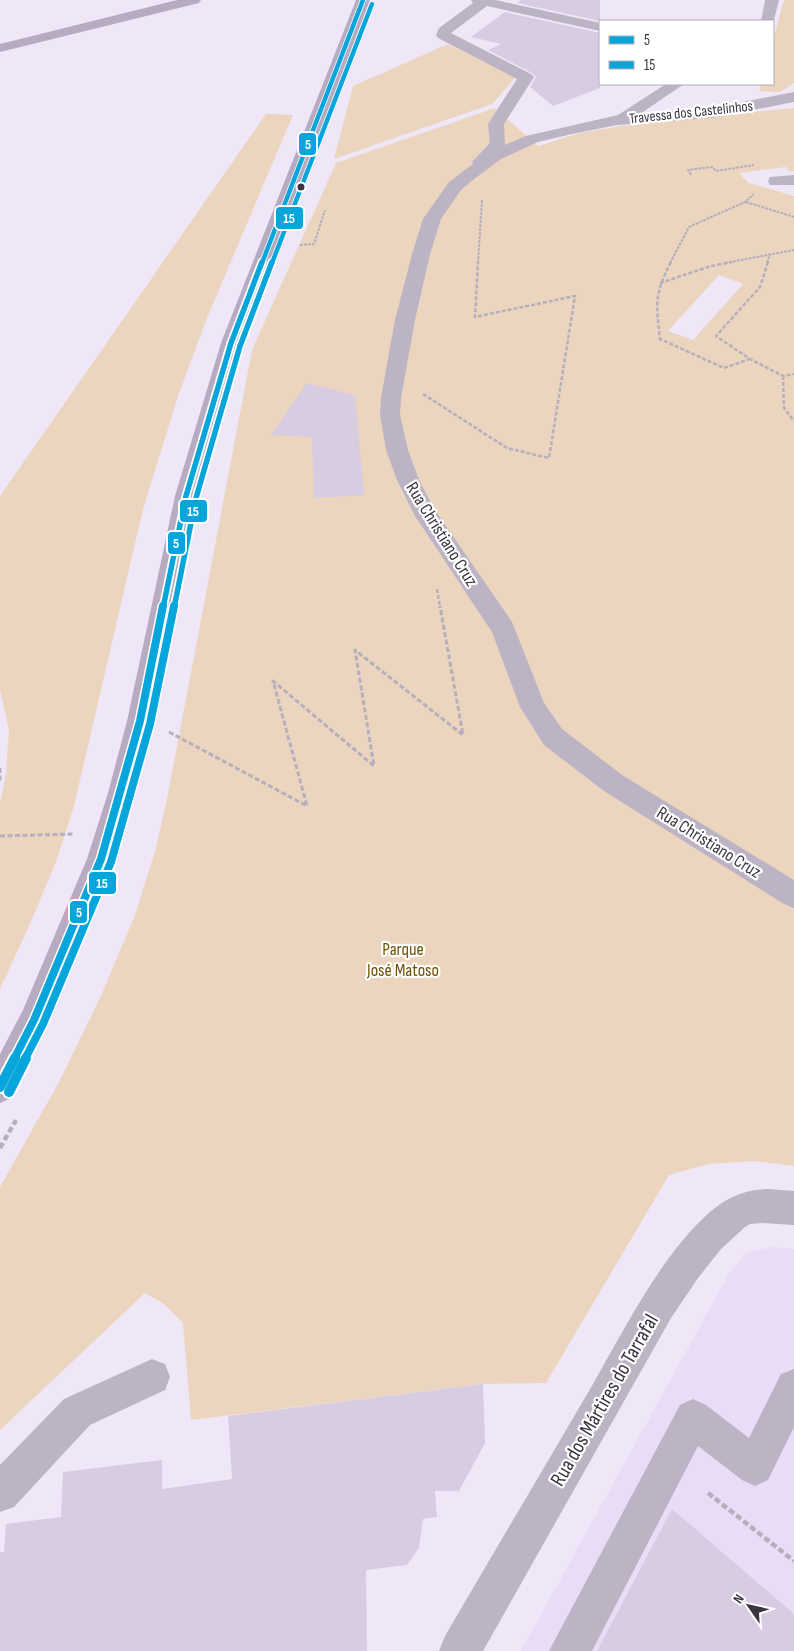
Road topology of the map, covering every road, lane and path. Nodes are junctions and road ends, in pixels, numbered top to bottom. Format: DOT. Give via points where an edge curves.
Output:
graph roads {
  1 [pos="150,0"];
  2 [pos="194,0"];
  3 [pos="363,0"];
  4 [pos="772,0"];
  5 [pos="482,1"];
  6 [pos="768,20"];
  7 [pos="598,29"];
  8 [pos="0,36"];
  9 [pos="0,48"];
  10 [pos="675,85"];
  11 [pos="794,97"];
  12 [pos="617,120"];
  13 [pos="691,175"];
  14 [pos="794,180"];
  15 [pos="776,181"];
  16 [pos="459,182"];
  17 [pos="756,192"];
  18 [pos="482,195"];
  19 [pos="745,202"];
  20 [pos="325,210"];
  21 [pos="794,217"];
  22 [pos="298,245"];
  23 [pos="794,250"];
  24 [pos="770,254"];
  25 [pos="660,283"];
  26 [pos="750,359"];
  27 [pos="794,374"];
  28 [pos="395,376"];
  29 [pos="783,376"];
  30 [pos="794,421"];
  31 [pos="437,588"];
  32 [pos="169,731"];
  33 [pos="0,768"];
  34 [pos="0,782"];
  35 [pos="73,834"];
  36 [pos="0,836"];
  37 [pos="794,896"];
  38 [pos="0,1087"];
  39 [pos="794,1208"];
  40 [pos="152,1377"];
  41 [pos="794,1387"];
  42 [pos="0,1493"];
  43 [pos="708,1493"];
  44 [pos="794,1561"];
  45 [pos="460,1651"];
  46 [pos="570,1651"];
  1 -- 8 [label="main road"];
  2 -- 9 [label="main road"];
  3 -- 38 [label="main road" via="231,343 186,496 140,721 101,860 34,1020"];
  4 -- 6 [label="street"];
  5 -- 7 [label="street"];
  5 -- 16 [label="street" via="443,35 526,77 496,124 498,144"];
  10 -- 12 [label="street"];
  11 -- 12 [label="street, Travessa dos Castelinhos" via="711,113"];
  12 -- 16 [label="street, Rua Christiano Cruz" via="532,139 495,156"];
  13 -- 15 [label="path" via="688,170 712,166 716,172 761,164"];
  14 -- 15 [label="street"];
  16 -- 28 [label="street, Rua Christiano Cruz" via="432,218 421,254"];
  17 -- 19 [label="path"];
  18 -- 28 [label="path" via="475,317 575,296 549,458 507,448"];
  19 -- 21 [label="path"];
  19 -- 25 [label="path" via="689,227"];
  20 -- 22 [label="path" via="314,244"];
  23 -- 24 [label="path"];
  24 -- 25 [label="path" via="711,266"];
  24 -- 26 [label="path" via="760,286 716,336"];
  25 -- 26 [label="path" via="656,301 660,339 724,368"];
  26 -- 29 [label="path"];
  27 -- 29 [label="path"];
  28 -- 37 [label="street, Rua Christiano Cruz" via="390,415 397,450 408,480 423,510 503,629 533,707 553,737 614,782"];
  29 -- 30 [label="path" via="784,408"];
  31 -- 32 [label="path" via="463,735 355,650 374,766 273,681 307,806"];
  33 -- 34 [label="path"];
  35 -- 36 [label="path"];
  39 -- 45 [label="street, Rua dos Mártires do Tarrafal" via="762,1206 745,1209 729,1218 686,1267 658,1305"];
  40 -- 42 [label="street" via="77,1412"];
  41 -- 46 [label="street" via="755,1468 693,1418"];
  43 -- 44 [label="path"];
}
